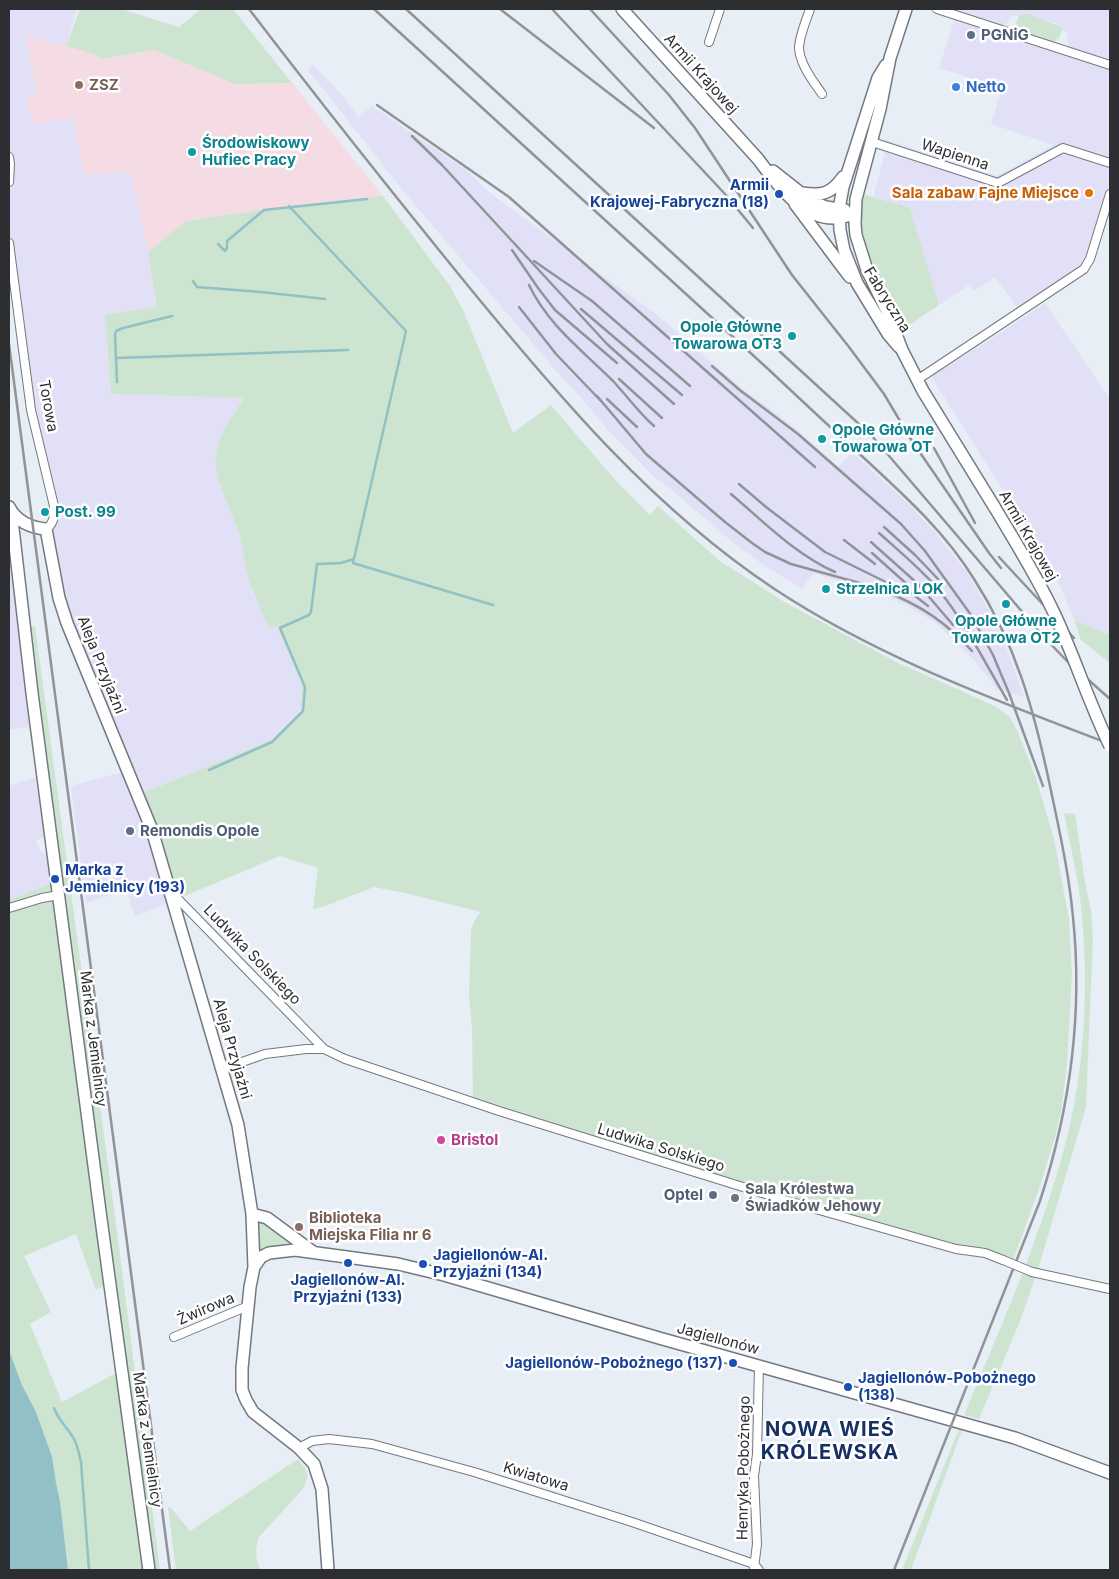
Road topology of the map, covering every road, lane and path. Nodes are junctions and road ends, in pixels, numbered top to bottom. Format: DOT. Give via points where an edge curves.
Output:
graph roads {
  1 [pos="622,9"];
  2 [pos="720,9"];
  3 [pos="810,9"];
  4 [pos="906,9"];
  5 [pos="937,9"];
  6 [pos="708,42"];
  7 [pos="890,58"];
  8 [pos="1110,65"];
  9 [pos="822,94"];
  10 [pos="872,142"];
  11 [pos="9,157"];
  12 [pos="1110,163"];
  13 [pos="847,171"];
  14 [pos="9,182"];
  15 [pos="1110,194"];
  16 [pos="797,197"];
  17 [pos="839,213"];
  18 [pos="855,214"];
  19 [pos="9,243"];
  20 [pos="857,284"];
  21 [pos="902,350"];
  22 [pos="917,380"];
  23 [pos="10,509"];
  24 [pos="46,529"];
  25 [pos="1110,746"];
  26 [pos="165,877"];
  27 [pos="59,895"];
  28 [pos="9,908"];
  29 [pos="324,1049"];
  30 [pos="222,1069"];
  31 [pos="252,1214"];
  32 [pos="313,1252"];
  33 [pos="254,1267"];
  34 [pos="1110,1289"];
  35 [pos="248,1306"];
  36 [pos="174,1337"];
  37 [pos="759,1366"];
  38 [pos="299,1448"];
  39 [pos="1110,1473"];
  40 [pos="756,1568"];
  41 [pos="150,1570"];
  42 [pos="328,1570"];
  1 -- 16 [label="street, Armii Krajowej" via="758,159 774,181"];
  2 -- 6 [label="street"];
  3 -- 9 [label="street" via="799,49 806,70"];
  4 -- 7 [label="street, Fabryczna"];
  5 -- 8 [label="street"];
  7 -- 10 [label="street, Fabryczna"];
  7 -- 13 [label="street, Fabryczna" via="878,78"];
  10 -- 12 [label="street, Wapienna" via="998,183 1063,148"];
  10 -- 18 [label="street, Fabryczna"];
  11 -- 14 [label="street"];
  13 -- 16 [label="street" via="829,192"];
  13 -- 17 [label="street, Fabryczna"];
  15 -- 22 [label="street" via="1084,269"];
  16 -- 17 [label="street, Armii Krajowej" via="819,215"];
  16 -- 20 [label="street" via="842,268"];
  17 -- 18 [label="street, Armii Krajowej"];
  17 -- 20 [label="street, Fabryczna" via="844,250"];
  18 -- 21 [label="street, Fabryczna" via="856,236 862,257"];
  19 -- 24 [label="street, Torowa" via="31,410 53,496 55,515"];
  20 -- 21 [label="street, Fabryczna" via="888,334"];
  21 -- 22 [label="street, Armii Krajowej"];
  22 -- 25 [label="street, Armii Krajowej, bridge" via="1050,603"];
  23 -- 24 [label="street" via="21,521"];
  23 -- 27 [label="street, Marka z Jemielnicy"];
  24 -- 26 [label="street, Aleja Przyjaźni" via="59,598 152,830"];
  26 -- 29 [label="street, Ludwika Solskiego" via="178,899"];
  26 -- 30 [label="street, Aleja Przyjaźni"];
  27 -- 28 [label="street"];
  27 -- 41 [label="street, Marka z Jemielnicy"];
  29 -- 30 [label="street, Ludwika Solskiego" via="265,1054"];
  29 -- 34 [label="street, Ludwika Solskiego, bridge" via="499,1111 707,1177 948,1247 985,1253 1032,1272"];
  30 -- 31 [label="street, Aleja Przyjaźni" via="238,1125"];
  31 -- 32 [label="street, Jagiellonów" via="267,1218"];
  31 -- 33 [label="street, Aleja Przyjaźni"];
  32 -- 33 [label="street, Jagiellonów" via="275,1251 261,1258"];
  32 -- 37 [label="street, Jagiellonów" via="398,1264 444,1275"];
  33 -- 35 [label="street, Aleja Przyjaźni"];
  35 -- 36 [label="street, Żwirowa"];
  35 -- 38 [label="street, Aleja Przyjaźni" via="242,1376 244,1395 258,1416"];
  37 -- 39 [label="street, Jagiellonów" via="1015,1438"];
  37 -- 40 [label="street, Henryka Pobożnego" via="754,1476"];
  38 -- 40 [label="street, Kwiatowa" via="312,1441 329,1439 372,1444 632,1522"];
  38 -- 42 [label="street, Aleja Przyjaźni" via="314,1464 322,1489"];
}
